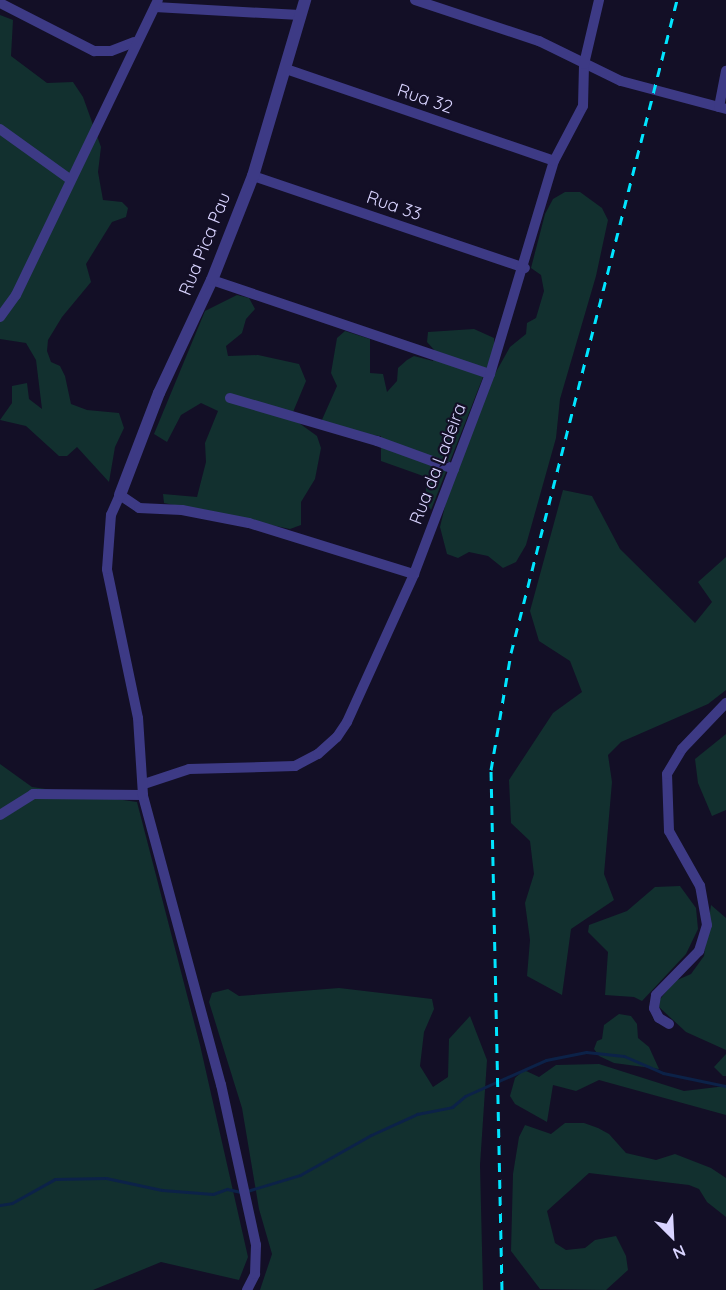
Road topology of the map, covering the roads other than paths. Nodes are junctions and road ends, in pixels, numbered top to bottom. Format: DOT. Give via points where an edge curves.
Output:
graph roads {
  1 [pos="305,0"];
  2 [pos="415,0"];
  3 [pos="599,0"];
  4 [pos="0,3"];
  5 [pos="156,4"];
  6 [pos="241,6"];
  7 [pos="300,15"];
  8 [pos="134,42"];
  9 [pos="584,64"];
  10 [pos="286,69"];
  11 [pos="726,71"];
  12 [pos="722,108"];
  13 [pos="0,129"];
  14 [pos="554,160"];
  15 [pos="253,176"];
  16 [pos="71,180"];
  17 [pos="525,268"];
  18 [pos="212,280"];
  19 [pos="0,317"];
  20 [pos="490,374"];
  21 [pos="230,398"];
  22 [pos="454,469"];
  23 [pos="120,495"];
  24 [pos="414,574"];
  25 [pos="726,703"];
  26 [pos="144,789"];
  27 [pos="0,815"];
  28 [pos="669,1024"];
  29 [pos="247,1290"];
  1 -- 7 [label="street, Rua Pica Pau"];
  2 -- 9 [label="street" via="539,41"];
  3 -- 9 [label="street, Rua da Ladeira"];
  4 -- 8 [label="street" via="94,51 111,51"];
  5 -- 6 [label="street"];
  5 -- 8 [label="street"];
  6 -- 7 [label="street"];
  7 -- 10 [label="street, Rua Pica Pau"];
  8 -- 16 [label="street"];
  9 -- 12 [label="street" via="621,81"];
  9 -- 14 [label="street, Rua da Ladeira" via="583,106"];
  10 -- 14 [label="street, Rua 32"];
  10 -- 15 [label="street, Rua Pica Pau"];
  11 -- 12 [label="street"];
  13 -- 16 [label="street"];
  14 -- 17 [label="street, Rua da Ladeira"];
  15 -- 17 [label="street, Rua 33"];
  15 -- 18 [label="street, Rua Pica Pau"];
  16 -- 19 [label="street" via="16,295"];
  17 -- 20 [label="street, Rua da Ladeira"];
  18 -- 20 [label="street"];
  18 -- 23 [label="street, Rua Pica Pau" via="159,393"];
  20 -- 22 [label="street, Rua da Ladeira"];
  21 -- 22 [label="street" via="377,441"];
  22 -- 24 [label="street, Rua da Ladeira"];
  23 -- 24 [label="street" via="139,508 182,510 249,523"];
  23 -- 26 [label="street" via="107,533 107,569 138,718"];
  24 -- 26 [label="street, Rua da Ladeira" via="347,722 338,737 318,754 295,766 189,769"];
  25 -- 28 [label="street" via="682,749 667,774 669,831 700,886 707,925 699,951 656,995 654,1008 659,1018"];
  26 -- 27 [label="street, Rua da Ladeira" via="33,794"];
  26 -- 29 [label="street" via="221,1085 256,1245 255,1274"];
}
